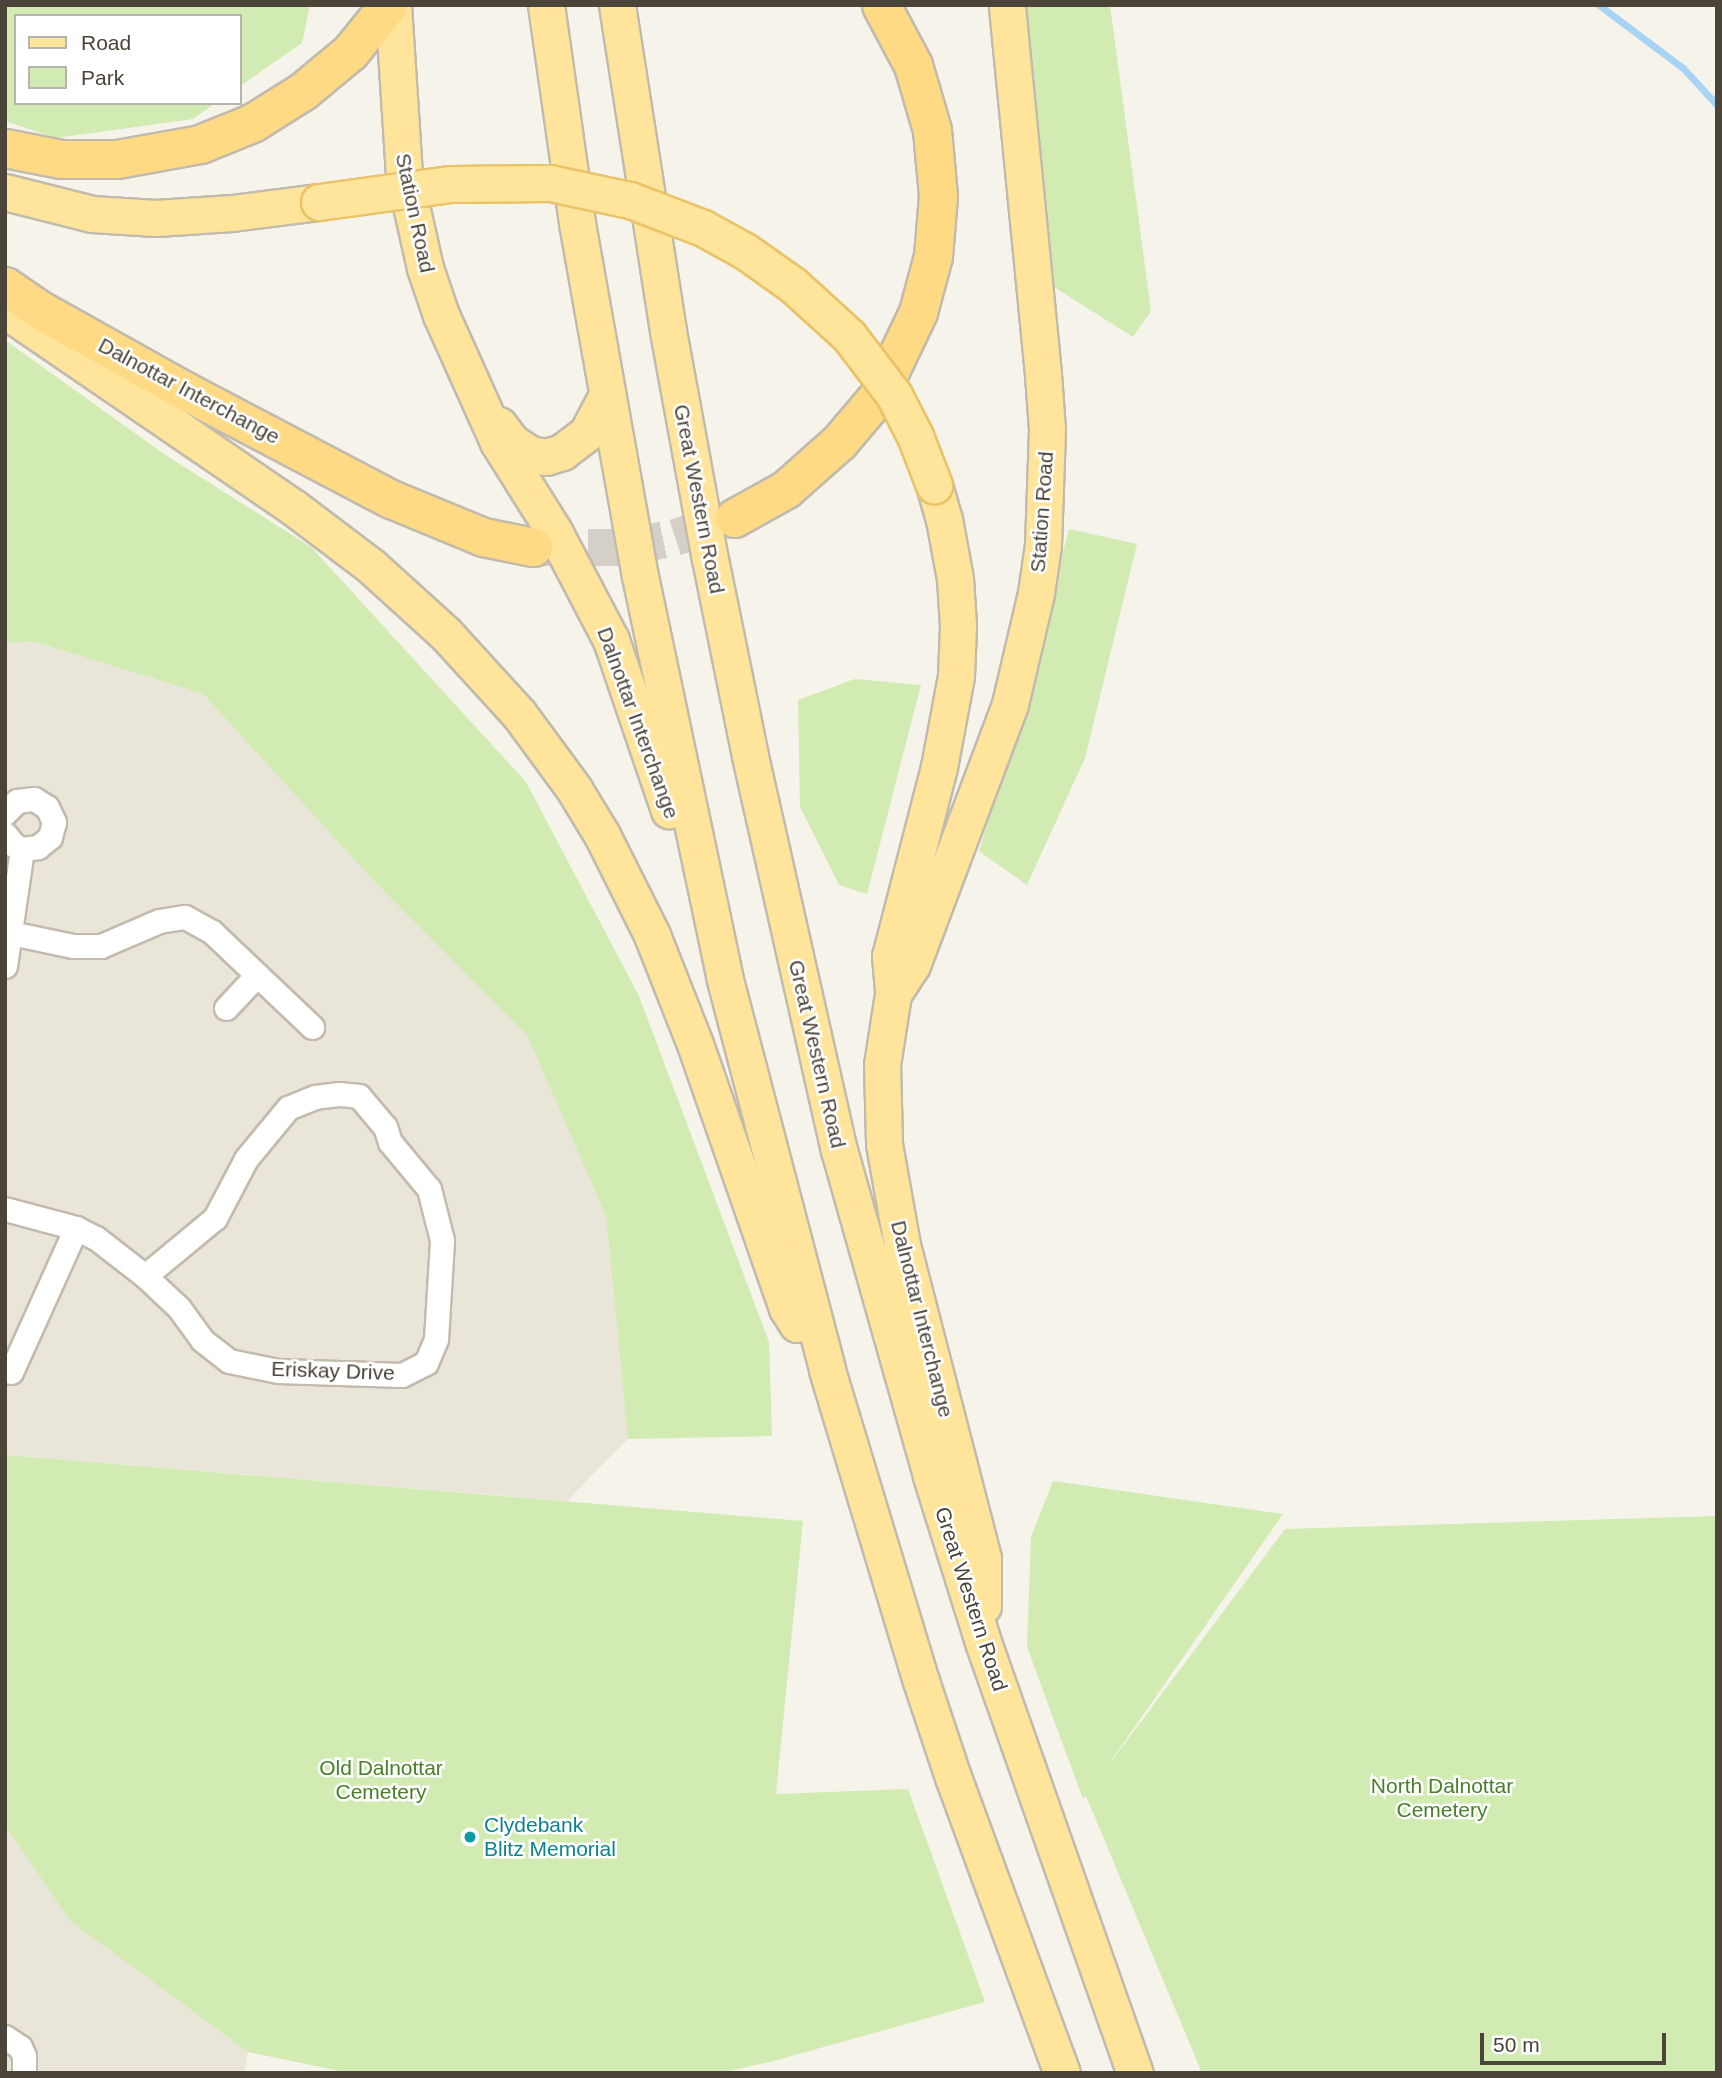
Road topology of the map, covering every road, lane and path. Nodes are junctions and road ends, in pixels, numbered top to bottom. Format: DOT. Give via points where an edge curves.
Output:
graph roads {
  1 [pos="546,5"];
  2 [pos="617,5"];
  3 [pos="881,5"];
  4 [pos="1007,5"];
  5 [pos="383,13"];
  6 [pos="5,148"];
  7 [pos="5,192"];
  8 [pos="5,286"];
  9 [pos="5,310"];
  10 [pos="607,395"];
  11 [pos="485,408"];
  12 [pos="734,518"];
  13 [pos="533,547"];
  14 [pos="5,813"];
  15 [pos="13,841"];
  16 [pos="11,933"];
  17 [pos="5,967"];
  18 [pos="256,976"];
  19 [pos="724,976"];
  20 [pos="893,994"];
  21 [pos="226,1008"];
  22 [pos="312,1027"];
  23 [pos="5,1209"];
  24 [pos="76,1228"];
  25 [pos="145,1276"];
  26 [pos="827,1370"];
  27 [pos="11,1372"];
  28 [pos="983,1642"];
  29 [pos="5,2037"];
  30 [pos="24,2073"];
  31 [pos="1062,2073"];
  32 [pos="1135,2073"];
  1 -- 10 [label="main road"];
  2 -- 28 [label="main road, Great Western Road" via="666,319 710,559 802,991 880,1299"];
  3 -- 12 [label="highway" via="913,65 932,130 938,195 933,256 918,312 878,396 839,442 786,489"];
  4 -- 20 [label="main road, Station Road" via="1043,374 1047,441 1043,545 1010,704 912,965"];
  5 -- 6 [label="highway" via="350,52 303,92 252,122 200,144 107,160 61,159"];
  5 -- 11 [label="main road, Station Road" via="414,222 441,315"];
  7 -- 20 [label="main road, bridge" via="92,214 156,218 232,214 451,184 550,183 630,200 703,228 793,285 849,336 894,396 934,485 955,579 956,676 939,766 890,956"];
  8 -- 13 [label="highway, Dalnottar Interchange" via="40,310 391,499 483,537"];
  9 -- 26 [label="main road" via="293,507 371,566 445,633 519,714 574,789 636,900 695,1044 787,1308"];
  10 -- 11 [label="main road" via="587,433 562,452 546,457 530,454 512,442"];
  10 -- 19 [label="main road"];
  11 -- 19 [label="main road, Dalnottar Interchange" via="498,442 555,533 611,640"];
  14 -- 15 [label="street" via="25,799 41,802 52,814 53,830 38,847"];
  15 -- 16 [label="street"];
  16 -- 17 [label="street"];
  16 -- 18 [label="street" via="73,946 101,946 159,920 185,917 212,932"];
  18 -- 21 [label="street"];
  18 -- 22 [label="street"];
  19 -- 26 [label="main road"];
  20 -- 28 [label="main road, Dalnottar Interchange" via="882,1065 884,1144 902,1245 983,1558"];
  23 -- 24 [label="street, Eriskay Drive"];
  24 -- 25 [label="street, Eriskay Drive"];
  24 -- 27 [label="street"];
  25 -- 25 [label="street, Eriskay Drive" via="179,1308 202,1340 229,1361 278,1371 402,1375 426,1363 436,1339 442,1240 439,1217 429,1189 359,1096 314,1097 288,1108 246,1159 215,1218"];
  26 -- 31 [label="main road" via="953,1777"];
  28 -- 32 [label="main road, Great Western Road"];
  29 -- 30 [label="street" via="20,2048"];
}
